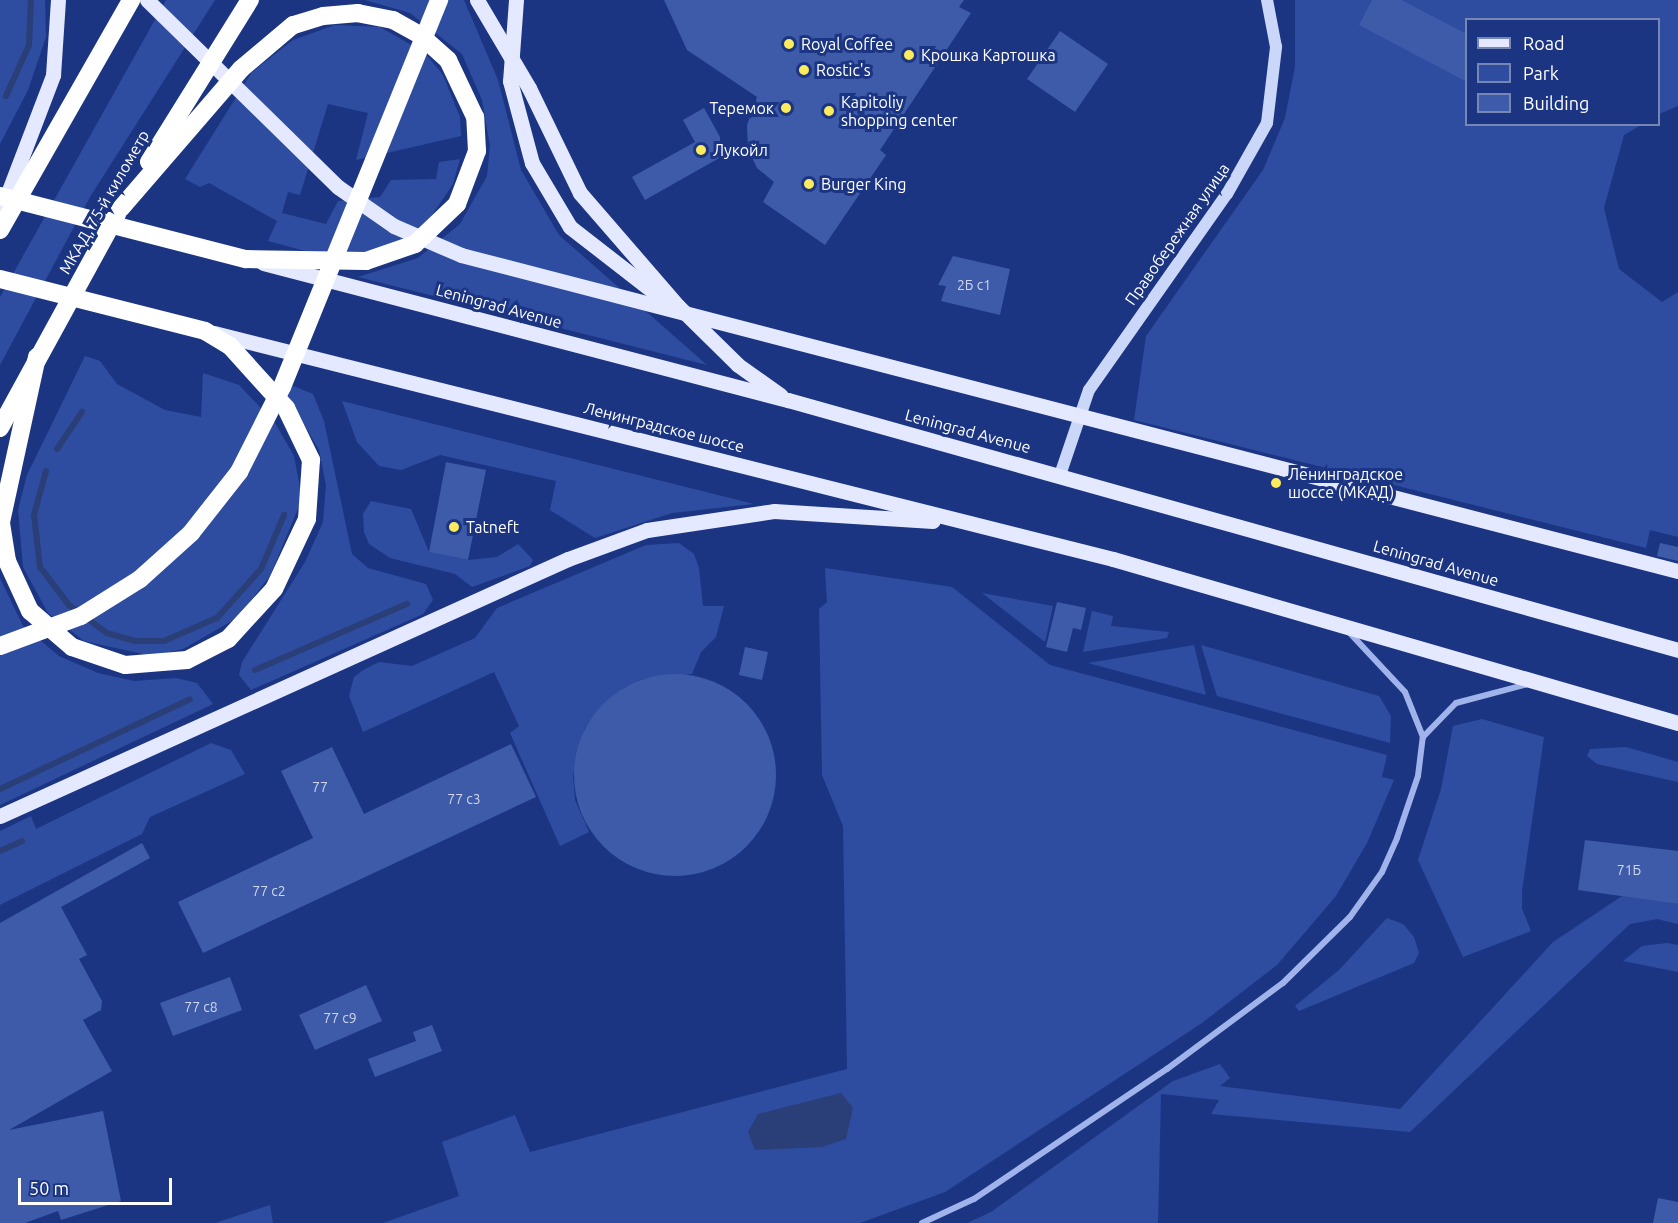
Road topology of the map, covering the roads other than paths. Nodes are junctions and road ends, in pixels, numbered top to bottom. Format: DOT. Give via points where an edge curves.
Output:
graph roads {
  1 [pos="58,0"];
  2 [pos="131,0"];
  3 [pos="147,0"];
  4 [pos="249,0"];
  5 [pos="439,0"];
  6 [pos="477,0"];
  7 [pos="516,0"];
  8 [pos="1267,0"];
  9 [pos="0,196"];
  10 [pos="121,208"];
  11 [pos="0,214"];
  12 [pos="0,230"];
  13 [pos="246,259"];
  14 [pos="0,279"];
  15 [pos="700,320"];
  16 [pos="206,331"];
  17 [pos="37,357"];
  18 [pos="788,400"];
  19 [pos="0,428"];
  20 [pos="1060,475"];
  21 [pos="977,525"];
  22 [pos="1678,570"];
  23 [pos="1341,625"];
  24 [pos="0,646"];
  25 [pos="1678,650"];
  26 [pos="1533,683"];
  27 [pos="1678,723"];
  28 [pos="1423,737"];
  29 [pos="0,816"];
  30 [pos="922,1223"];
  1 -- 11 [label="main road" via="53,75"];
  2 -- 12 [label="highway"];
  3 -- 15 [label="main road" via="320,172 394,226 521,274"];
  4 -- 10 [label="highway, МКАД, 75-й километр"];
  5 -- 24 [label="highway" via="282,387 239,472 191,533 140,579 81,616"];
  6 -- 18 [label="main road" via="529,88 580,193 678,306 738,365"];
  7 -- 15 [label="main road" via="510,81 514,109 545,188 570,226 599,254"];
  8 -- 20 [label="street, Правобережная улица" via="1276,47 1267,123 1227,194 1089,390"];
  9 -- 13 [label="highway"];
  10 -- 13 [label="highway" via="241,69 293,25 358,13 393,20 420,34 448,60 475,117 477,151 457,204 415,244 390,256 344,264"];
  10 -- 17 [label="highway, МКАД, 75-й километр"];
  13 -- 18 [label="main road, Leningrad Avenue"];
  14 -- 16 [label="highway"];
  15 -- 22 [label="main road"];
  16 -- 17 [label="highway" via="230,346 286,408 311,460 312,498 299,543 261,606 228,639 169,664 125,665 72,647 40,623 14,581 4,541 3,503"];
  16 -- 21 [label="main road, Ленинградское шоссе"];
  17 -- 19 [label="highway, МКАД, 75-й километр"];
  18 -- 20 [label="main road, Leningrad Avenue"];
  20 -- 25 [label="main road, Leningrad Avenue"];
  21 -- 23 [label="main road, Ленинградское шоссе"];
  21 -- 29 [label="main road" via="774,511 647,530 568,559"];
  23 -- 26 [label="main road"];
  23 -- 28 [label="street" via="1405,692"];
  26 -- 27 [label="main road"];
  26 -- 28 [label="street" via="1456,703"];
  28 -- 30 [label="street" via="1418,776 1382,872 1321,949 1167,1069 974,1199"];
}
